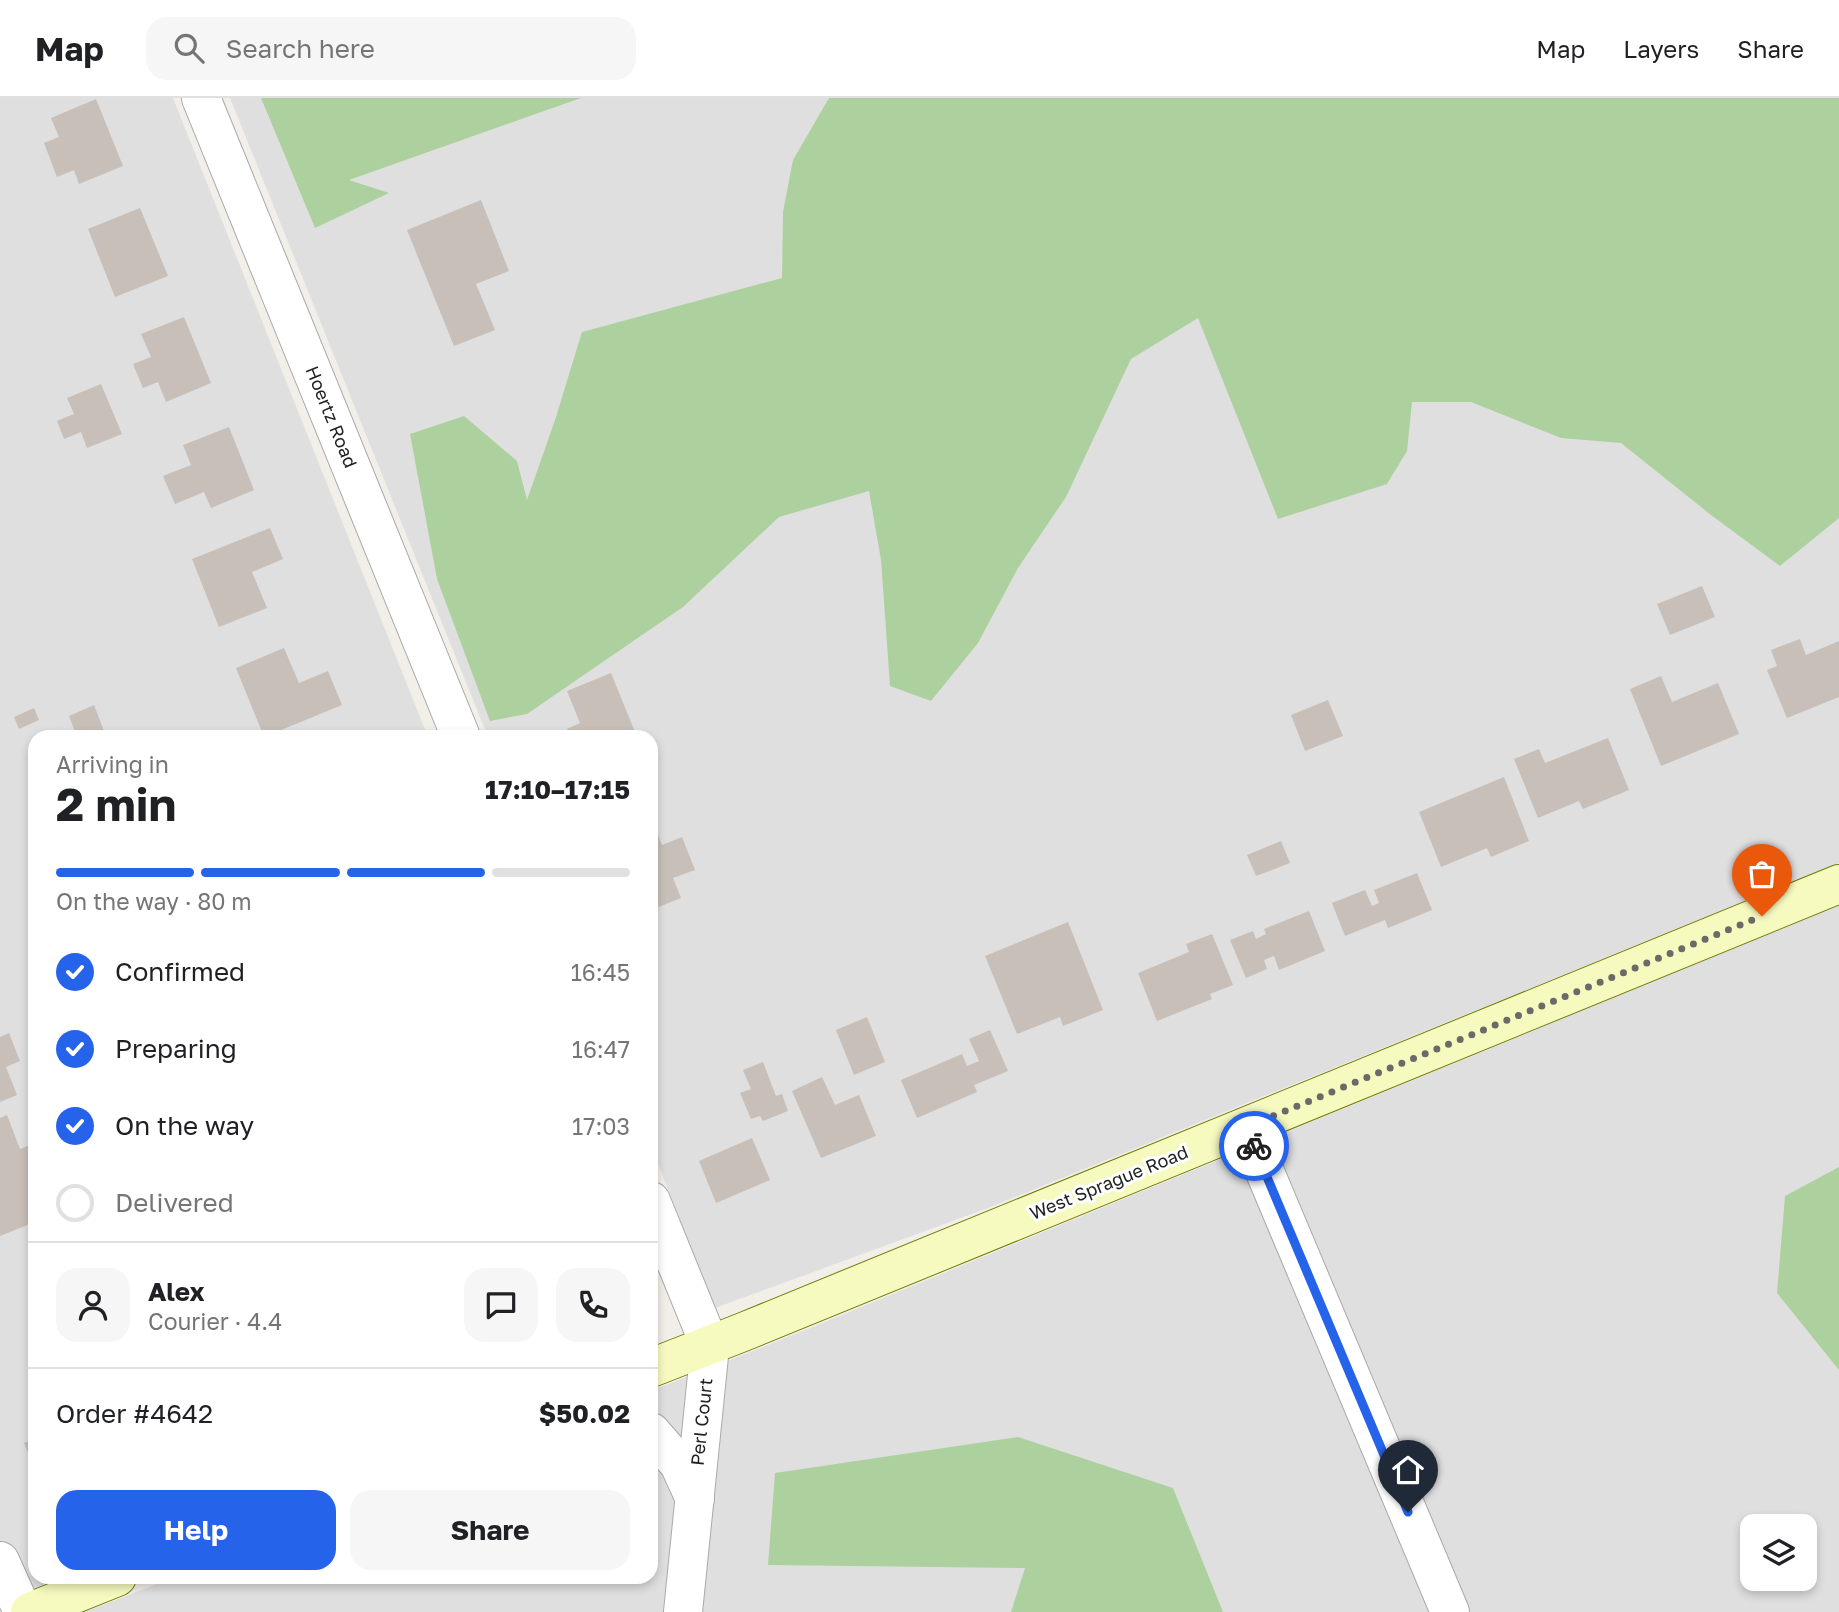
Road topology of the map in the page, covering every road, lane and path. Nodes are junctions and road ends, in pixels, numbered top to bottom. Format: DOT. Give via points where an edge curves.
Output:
graph roads {
  1 [pos="201,98"];
  2 [pos="458,730"];
  3 [pos="1839,884"];
  4 [pos="1246,1127"];
  5 [pos="658,1219"];
  6 [pos="710,1346"];
  7 [pos="658,1365"];
  8 [pos="658,1440"];
  9 [pos="695,1499"];
  10 [pos="0,1561"];
  11 [pos="100,1584"];
  12 [pos="23,1612"];
  13 [pos="30,1612"];
  14 [pos="683,1612"];
  15 [pos="1450,1612"];
  1 -- 2 [label="street, Hoertz Road"];
  3 -- 4 [label="street, West Sprague Road"];
  4 -- 6 [label="street, West Sprague Road"];
  4 -- 15 [label="street"];
  5 -- 6 [label="street"];
  6 -- 7 [label="street, West Sprague Road"];
  6 -- 9 [label="street, Perl Court"];
  8 -- 9 [label="street, Perl Court" via="679,1464"];
  9 -- 14 [label="street, Perl Court"];
  10 -- 12 [label="street"];
  11 -- 13 [label="street"];
}
